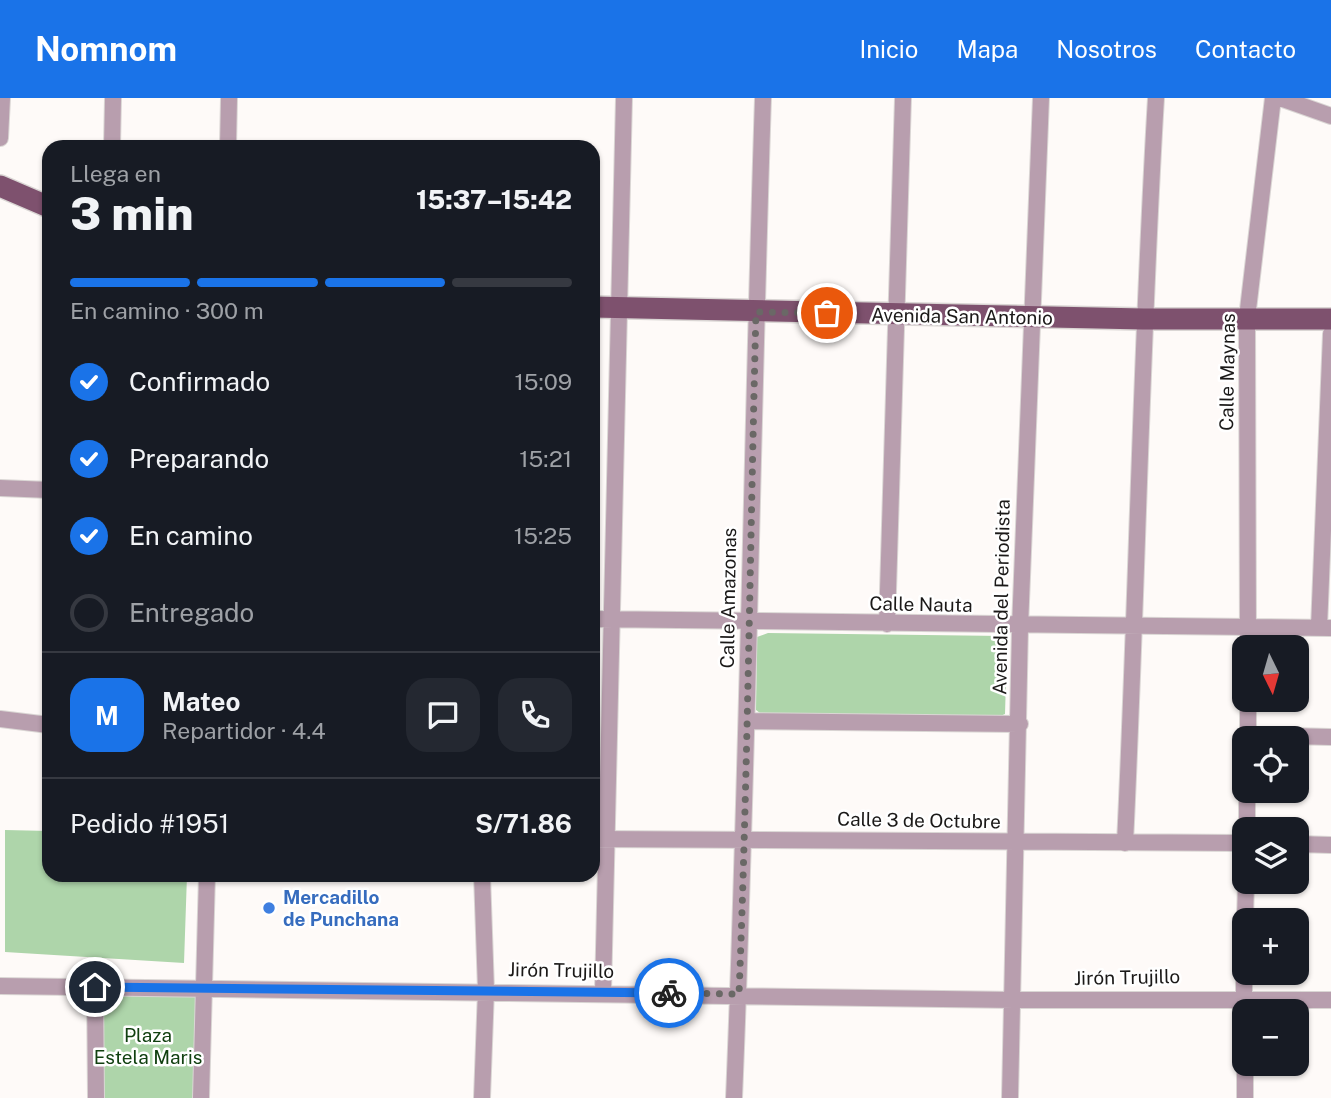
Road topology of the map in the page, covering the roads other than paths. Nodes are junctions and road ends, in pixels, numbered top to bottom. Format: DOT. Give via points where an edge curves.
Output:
graph roads {
  1 [pos="2,98"];
  2 [pos="113,98"];
  3 [pos="229,98"];
  4 [pos="624,98"];
  5 [pos="763,98"];
  6 [pos="903,98"];
  7 [pos="1041,98"];
  8 [pos="1156,98"];
  9 [pos="1273,98"];
  10 [pos="1280,98"];
  11 [pos="1331,116"];
  12 [pos="0,138"];
  13 [pos="112,140"];
  14 [pos="228,140"];
  15 [pos="0,186"];
  16 [pos="42,204"];
  17 [pos="600,307"];
  18 [pos="617,307"];
  19 [pos="756,312"];
  20 [pos="898,314"];
  21 [pos="1032,317"];
  22 [pos="1247,318"];
  23 [pos="1143,319"];
  24 [pos="1331,319"];
  25 [pos="1331,334"];
  26 [pos="0,488"];
  27 [pos="42,490"];
  28 [pos="600,619"];
  29 [pos="611,620"];
  30 [pos="747,622"];
  31 [pos="887,624"];
  32 [pos="1020,627"];
  33 [pos="1135,627"];
  34 [pos="1247,628"];
  35 [pos="1325,628"];
  36 [pos="1247,635"];
  37 [pos="0,719"];
  38 [pos="749,721"];
  39 [pos="42,724"];
  40 [pos="1020,724"];
  41 [pos="1309,737"];
  42 [pos="1331,737"];
  43 [pos="600,821"];
  44 [pos="745,838"];
  45 [pos="600,839"];
  46 [pos="1015,843"];
  47 [pos="1125,843"];
  48 [pos="1232,844"];
  49 [pos="1309,844"];
  50 [pos="1331,845"];
  51 [pos="600,877"];
  52 [pos="206,882"];
  53 [pos="482,882"];
  54 [pos="1244,985"];
  55 [pos="0,986"];
  56 [pos="95,987"];
  57 [pos="204,988"];
  58 [pos="486,990"];
  59 [pos="603,992"];
  60 [pos="739,994"];
  61 [pos="1244,997"];
  62 [pos="1014,1000"];
  63 [pos="1331,1000"];
  64 [pos="1245,1076"];
  65 [pos="96,1098"];
  66 [pos="201,1098"];
  67 [pos="482,1098"];
  68 [pos="734,1098"];
  69 [pos="1010,1098"];
  70 [pos="1245,1098"];
  1 -- 12 [label="street"];
  2 -- 13 [label="street"];
  3 -- 14 [label="street"];
  4 -- 18 [label="street"];
  5 -- 19 [label="street, Calle Amazonas"];
  6 -- 20 [label="street"];
  7 -- 21 [label="street, Avenida del Periodista"];
  8 -- 23 [label="street"];
  9 -- 22 [label="street, Calle Maynas"];
  10 -- 11 [label="street"];
  15 -- 16 [label="main road"];
  17 -- 18 [label="main road, Avenida San Antonio"];
  18 -- 19 [label="main road, Avenida San Antonio"];
  18 -- 29 [label="street"];
  19 -- 20 [label="main road, Avenida San Antonio"];
  19 -- 30 [label="street, Calle Amazonas"];
  20 -- 21 [label="main road, Avenida San Antonio"];
  20 -- 31 [label="street"];
  21 -- 23 [label="main road, Avenida San Antonio"];
  21 -- 32 [label="street, Avenida del Periodista"];
  22 -- 23 [label="main road, Avenida San Antonio"];
  22 -- 24 [label="main road, Avenida San Antonio"];
  22 -- 34 [label="street, Calle Maynas"];
  23 -- 33 [label="street"];
  25 -- 35 [label="street"];
  26 -- 27 [label="street"];
  28 -- 29 [label="street, Calle Nauta"];
  29 -- 30 [label="street, Calle Nauta"];
  29 -- 43 [label="street"];
  30 -- 31 [label="street, Calle Nauta"];
  30 -- 38 [label="street, Calle Amazonas"];
  31 -- 32 [label="street, Calle Nauta"];
  32 -- 33 [label="street, Calle Nauta"];
  32 -- 40 [label="street, Avenida del Periodista"];
  33 -- 34 [label="street, Calle Nauta"];
  33 -- 47 [label="street"];
  34 -- 35 [label="street, Calle Nauta"];
  34 -- 36 [label="street, Calle Maynas"];
  37 -- 39 [label="street"];
  38 -- 40 [label="street"];
  38 -- 44 [label="street, Calle Amazonas"];
  40 -- 46 [label="street, Avenida del Periodista"];
  41 -- 42 [label="street"];
  44 -- 45 [label="street, Calle 3 de Octubre"];
  44 -- 46 [label="street, Calle 3 de Octubre"];
  44 -- 60 [label="street, Calle Amazonas"];
  46 -- 47 [label="street, Calle 3 de Octubre"];
  46 -- 62 [label="street, Avenida del Periodista"];
  47 -- 48 [label="street, Calle 3 de Octubre"];
  49 -- 50 [label="street"];
  51 -- 59 [label="street"];
  52 -- 57 [label="street"];
  53 -- 58 [label="street"];
  54 -- 61 [label="street"];
  55 -- 56 [label="street, Jirón Trujillo"];
  56 -- 57 [label="street, Jirón Trujillo"];
  56 -- 65 [label="street"];
  57 -- 58 [label="street, Jirón Trujillo"];
  57 -- 66 [label="street"];
  58 -- 59 [label="street, Jirón Trujillo"];
  58 -- 67 [label="street"];
  59 -- 60 [label="street, Jirón Trujillo"];
  60 -- 62 [label="street, Jirón Trujillo"];
  60 -- 68 [label="street, Calle Amazonas"];
  61 -- 62 [label="street, Jirón Trujillo"];
  61 -- 63 [label="street, Jirón Trujillo"];
  62 -- 69 [label="street, Avenida del Periodista"];
  64 -- 70 [label="street"];
}
